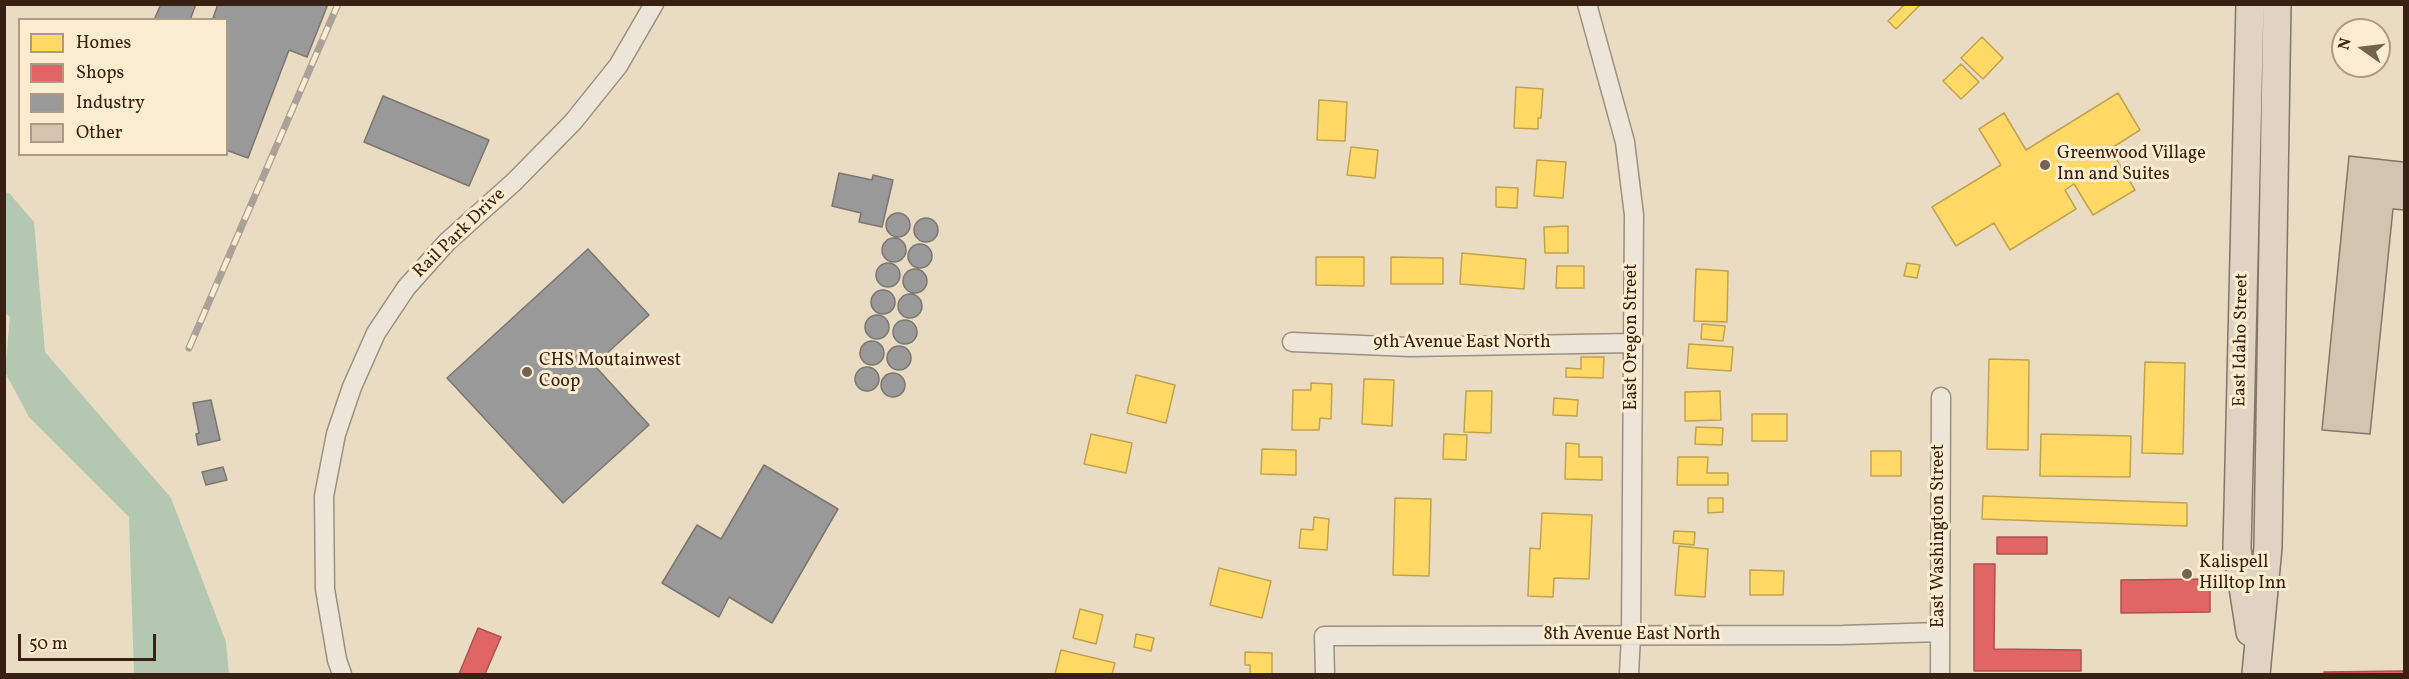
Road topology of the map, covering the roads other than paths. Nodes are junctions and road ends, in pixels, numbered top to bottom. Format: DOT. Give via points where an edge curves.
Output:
graph roads {
  1 [pos="654,4"];
  2 [pos="1587,4"];
  3 [pos="2250,4"];
  4 [pos="2277,4"];
  5 [pos="1292,342"];
  6 [pos="1632,343"];
  7 [pos="1941,397"];
  8 [pos="1940,632"];
  9 [pos="1631,636"];
  10 [pos="2256,674"];
  11 [pos="342,675"];
  12 [pos="1325,675"];
  13 [pos="1629,675"];
  14 [pos="1940,675"];
  1 -- 11 [label="street, Rail Park Drive" via="618,66 573,122 447,242 406,288 376,333 336,434 324,496 325,589"];
  2 -- 6 [label="street, East Oregon Street" via="1625,142 1632,190"];
  3 -- 10 [label="highway, East Idaho Street" via="2237,549"];
  4 -- 10 [label="highway, East Idaho Street" via="2268,547"];
  5 -- 6 [label="street, 9th Avenue East North" via="1410,347"];
  6 -- 9 [label="street, East Oregon Street"];
  7 -- 8 [label="street, East Washington Street"];
  8 -- 9 [label="street, 8th Avenue East North"];
  8 -- 14 [label="street, East Washington Street"];
  9 -- 12 [label="street, 8th Avenue East North" via="1324,636"];
  9 -- 13 [label="street, East Oregon Street"];
}
